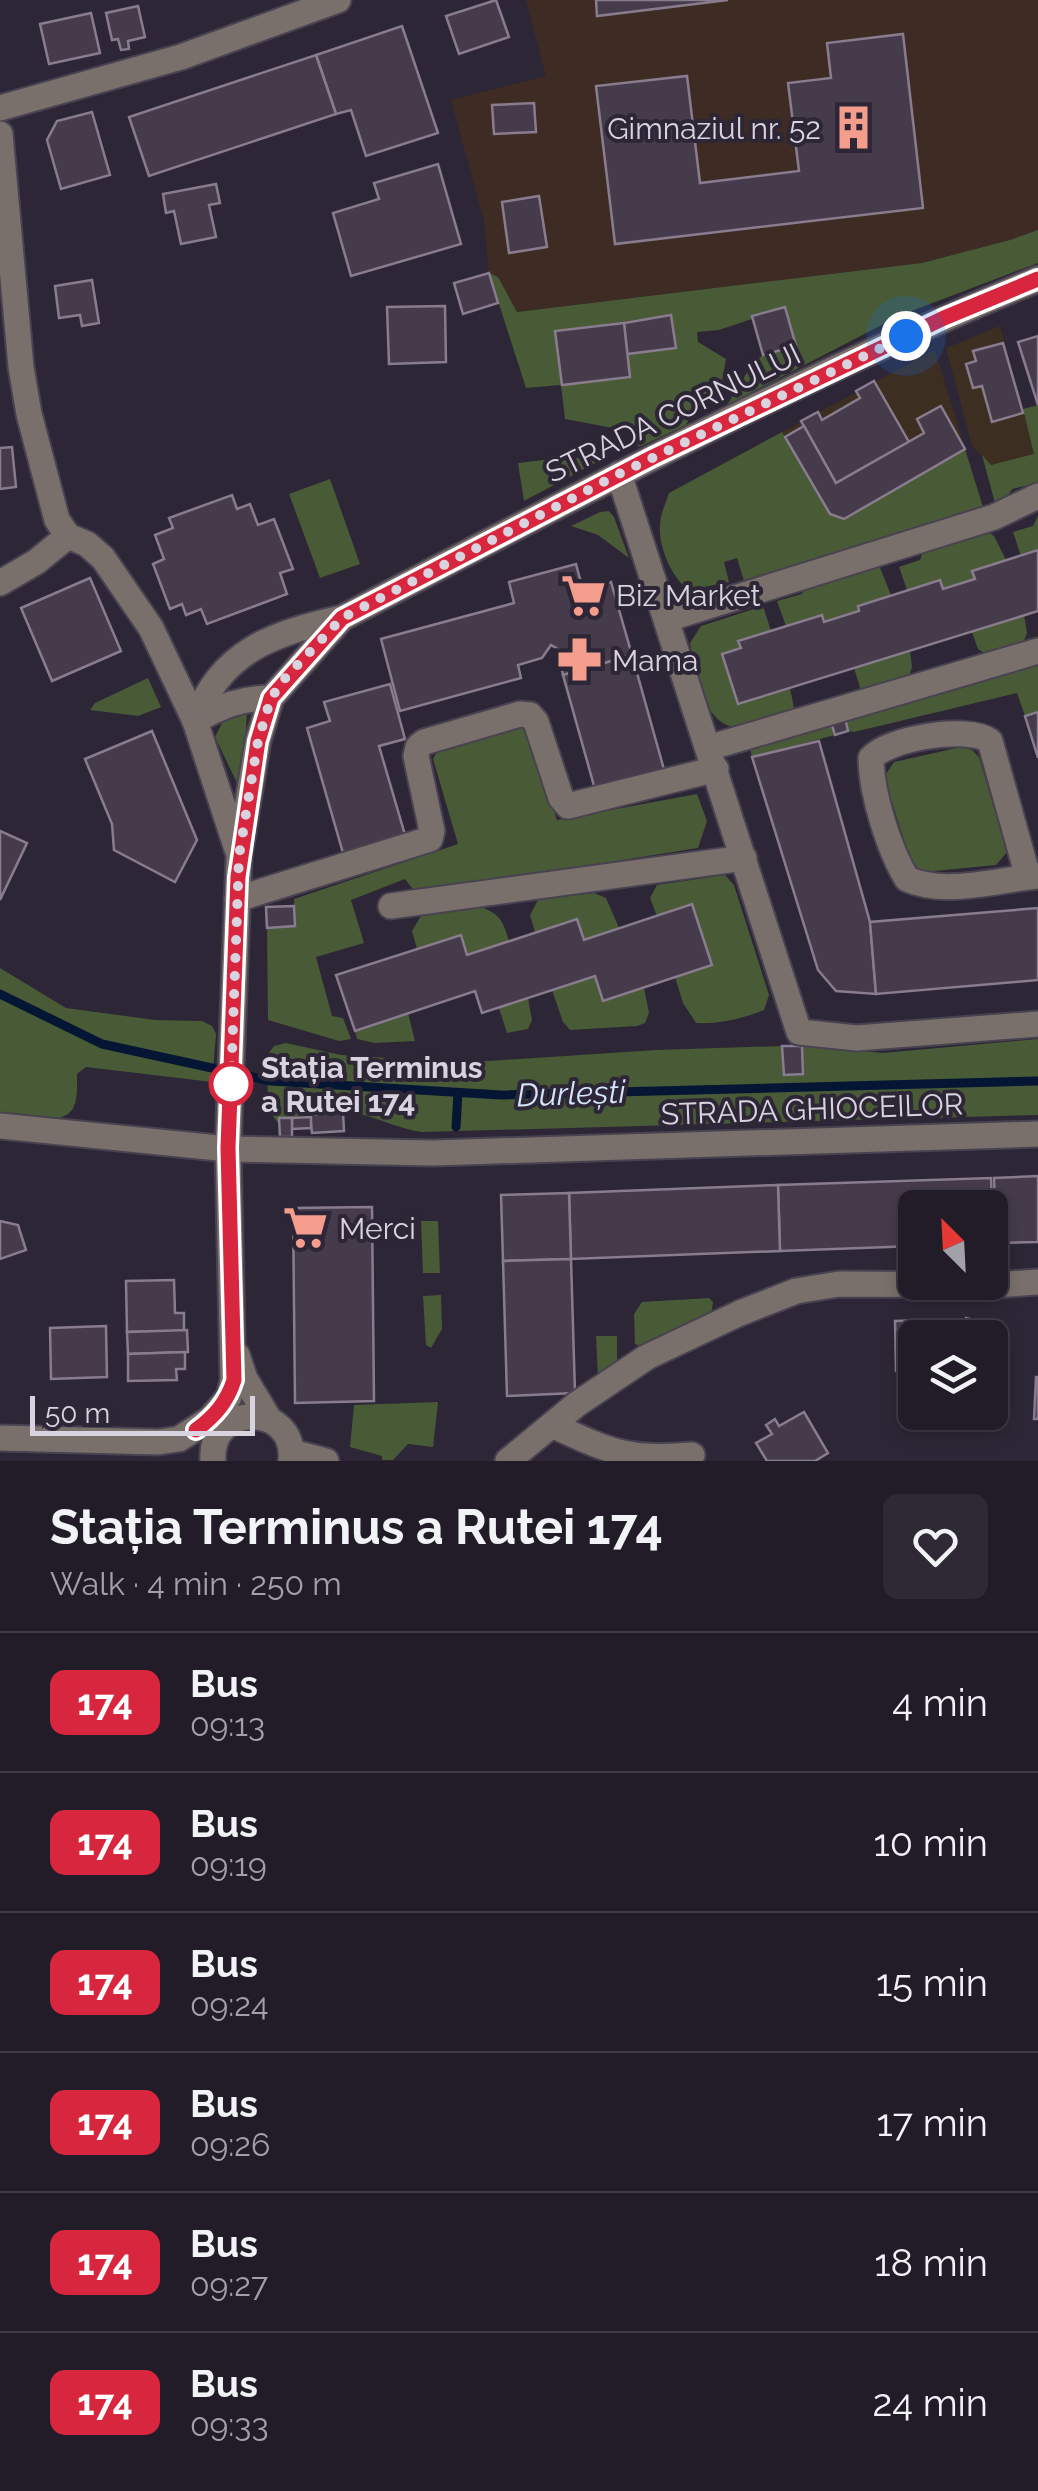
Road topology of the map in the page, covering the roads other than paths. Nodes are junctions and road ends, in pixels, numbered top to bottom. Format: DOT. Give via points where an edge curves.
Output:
graph roads {
  1 [pos="338,0"];
  2 [pos="0,108"];
  3 [pos="0,134"];
  4 [pos="1038,280"];
  5 [pos="619,474"];
  6 [pos="1038,496"];
  7 [pos="68,536"];
  8 [pos="0,583"];
  9 [pos="342,618"];
  10 [pos="666,619"];
  11 [pos="1038,651"];
  12 [pos="271,698"];
  13 [pos="195,721"];
  14 [pos="712,758"];
  15 [pos="239,856"];
  16 [pos="744,858"];
  17 [pos="1033,876"];
  18 [pos="237,899"];
  19 [pos="391,906"];
  20 [pos="1038,1024"];
  21 [pos="0,1126"];
  22 [pos="1038,1134"];
  23 [pos="228,1148"];
  24 [pos="1038,1282"];
  25 [pos="234,1346"];
  26 [pos="269,1420"];
  27 [pos="552,1424"];
  28 [pos="209,1430"];
  29 [pos="0,1438"];
  30 [pos="138,1448"];
  31 [pos="692,1455"];
  32 [pos="291,1456"];
  33 [pos="200,1461"];
  34 [pos="213,1461"];
  35 [pos="326,1461"];
  36 [pos="508,1461"];
  1 -- 2 [label="street" via="181,57"];
  3 -- 7 [label="street" via="21,367 57,520"];
  4 -- 5 [label="street, STRADA CORNULUI" via="934,322"];
  5 -- 9 [label="street, STRADA CORNULUI"];
  5 -- 10 [label="street"];
  6 -- 10 [label="street" via="994,517"];
  7 -- 8 [label="street"];
  7 -- 13 [label="street" via="87,544 117,574"];
  9 -- 12 [label="street"];
  9 -- 13 [label="street" via="294,628 236,658 204,695"];
  10 -- 14 [label="street"];
  11 -- 14 [label="street"];
  12 -- 13 [label="street" via="246,698"];
  12 -- 15 [label="street"];
  13 -- 15 [label="street"];
  14 -- 16 [label="street"];
  14 -- 18 [label="street" via="568,806 530,715 424,742 416,756 430,839"];
  15 -- 18 [label="street"];
  16 -- 19 [label="street"];
  16 -- 20 [label="street" via="799,1032 857,1038"];
  17 -- 17 [label="street" via="990,741 971,732 952,734 887,746 872,758 874,786 907,878 939,886"];
  18 -- 23 [label="street"];
  21 -- 23 [label="street, STRADA GHIOCEILOR"];
  22 -- 23 [label="street, STRADA GHIOCEILOR" via="433,1154"];
  23 -- 25 [label="street"];
  24 -- 27 [label="street" via="838,1284 796,1291 646,1357"];
  25 -- 26 [label="street"];
  25 -- 28 [label="street" via="234,1380"];
  26 -- 28 [label="street" via="242,1417"];
  26 -- 32 [label="street" via="280,1427"];
  27 -- 31 [label="street" via="630,1457"];
  27 -- 36 [label="street"];
  28 -- 30 [label="street"];
  28 -- 34 [label="street"];
  29 -- 30 [label="street"];
  30 -- 33 [label="street"];
  32 -- 35 [label="street"];
}
